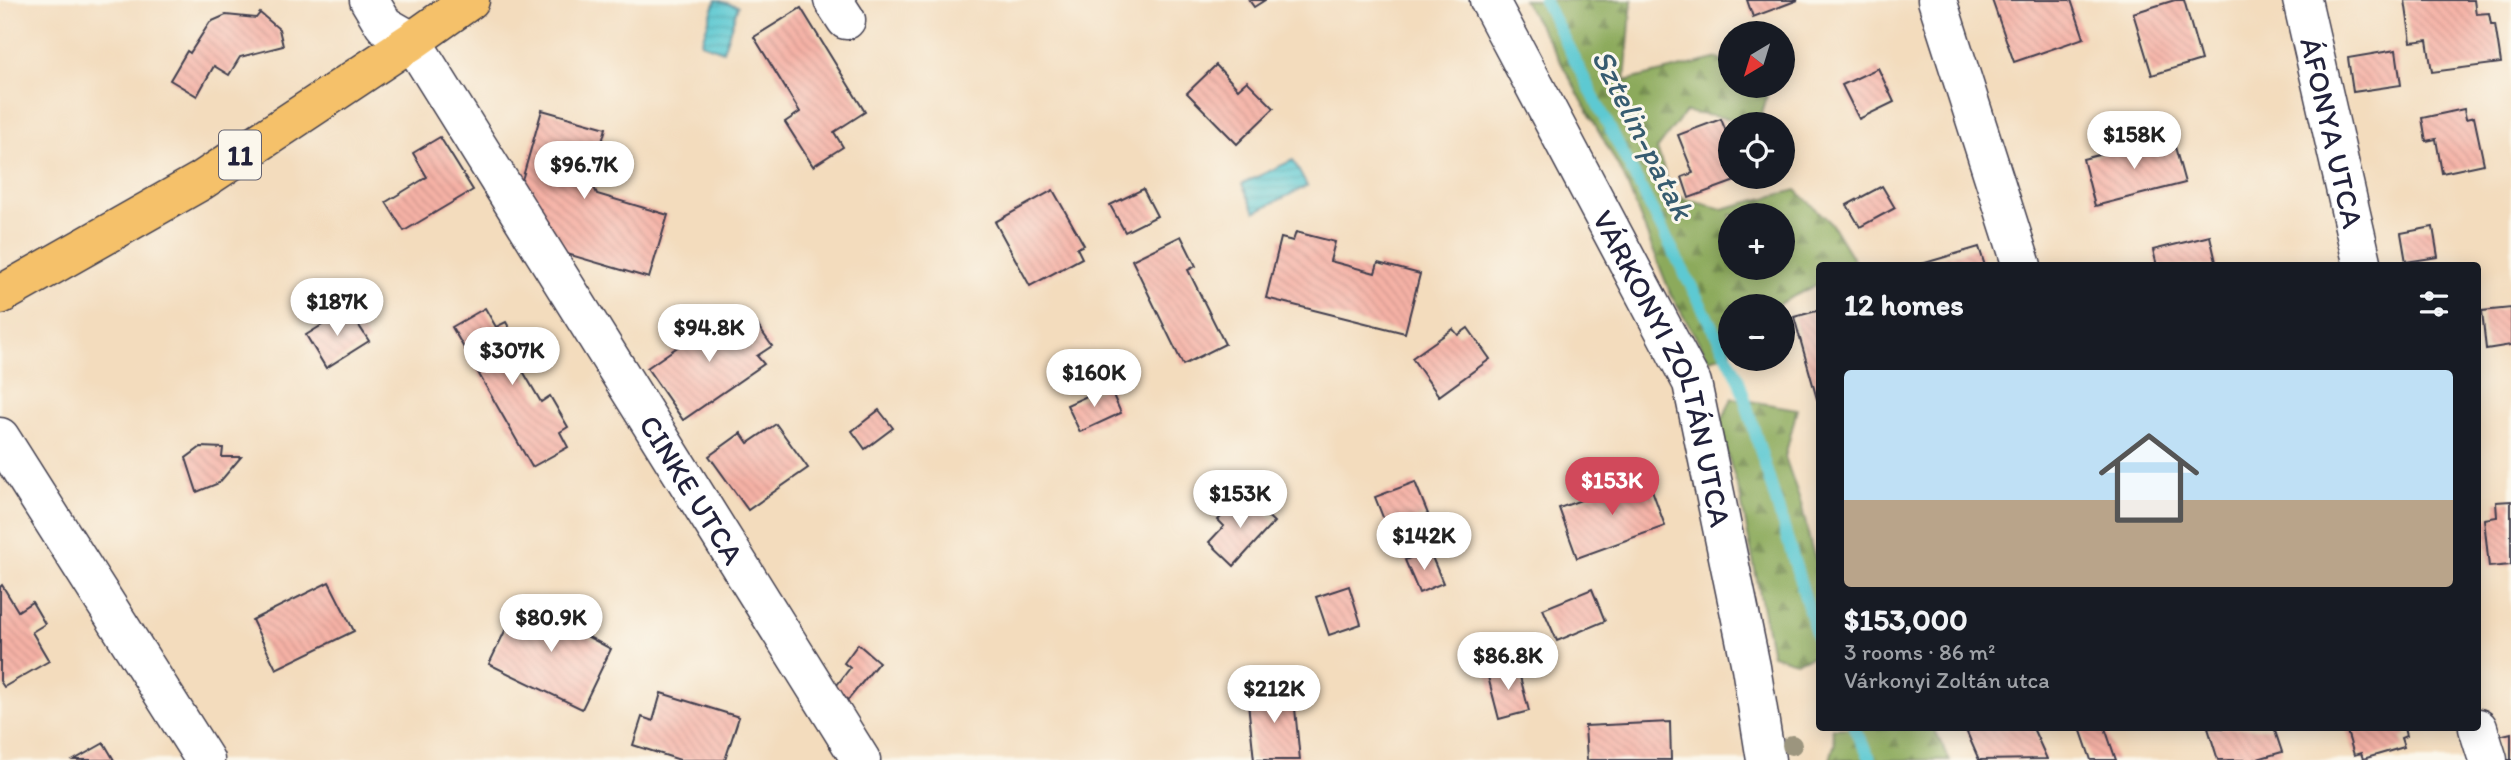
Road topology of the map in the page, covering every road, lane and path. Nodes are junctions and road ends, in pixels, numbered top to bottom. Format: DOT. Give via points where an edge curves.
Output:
graph roads {
  1 [pos="369,0"];
  2 [pos="470,0"];
  3 [pos="1489,0"];
  4 [pos="1937,0"];
  5 [pos="2302,0"];
  6 [pos="412,41"];
  7 [pos="2021,262"];
  8 [pos="2362,262"];
  9 [pos="0,295"];
  10 [pos="0,437"];
  11 [pos="2479,731"];
  12 [pos="205,760"];
  13 [pos="861,760"];
  14 [pos="1766,760"];
  15 [pos="2488,760"];
  1 -- 6 [label="street" via="384,25"];
  2 -- 6 [label="main road, 11"];
  3 -- 14 [label="street, VÁRKONYI ZOLTÁN UTCA" via="1692,383"];
  4 -- 7 [label="street"];
  5 -- 8 [label="street, ÁFONYA UTCA"];
  6 -- 9 [label="main road, 11" via="201,181"];
  6 -- 13 [label="street, CINKE UTCA"];
  10 -- 12 [label="street"];
  11 -- 15 [label="street"];
}
